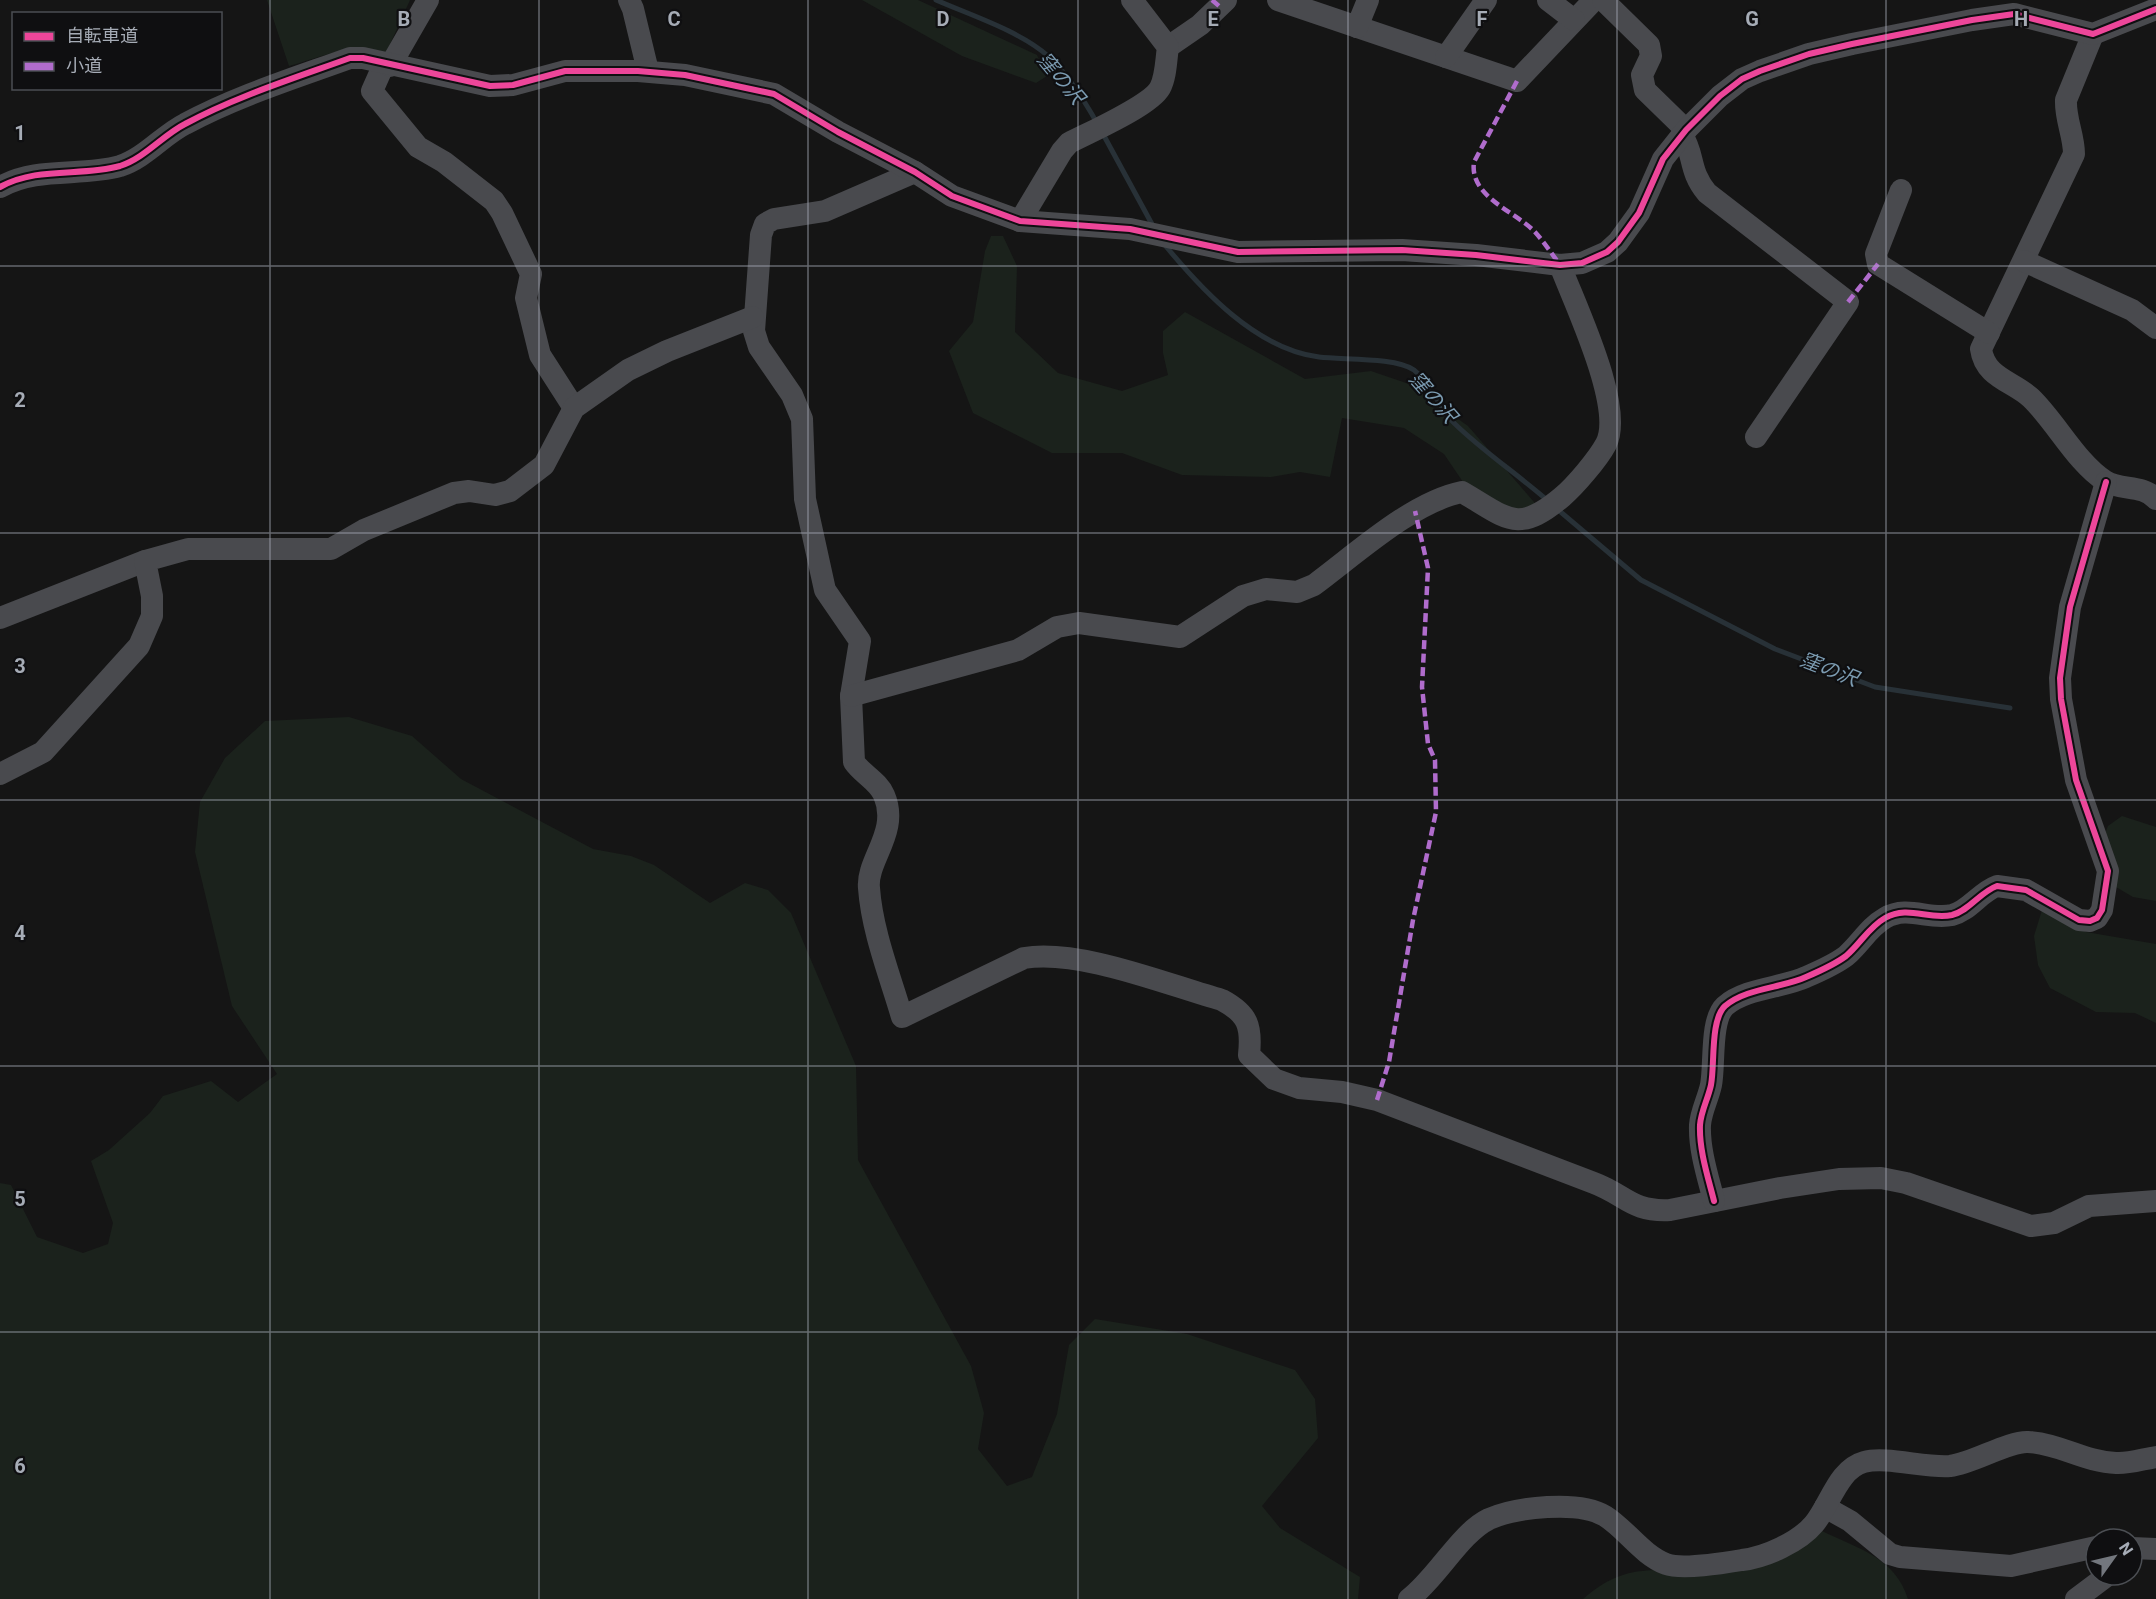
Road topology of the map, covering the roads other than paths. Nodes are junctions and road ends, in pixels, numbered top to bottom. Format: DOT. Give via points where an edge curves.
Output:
graph roads {
  1 [pos="428,0"];
  2 [pos="629,0"];
  3 [pos="1132,0"];
  4 [pos="1226,0"];
  5 [pos="1278,0"];
  6 [pos="1368,0"];
  7 [pos="1486,0"];
  8 [pos="1548,0"];
  9 [pos="1594,0"];
  10 [pos="1603,0"];
  11 [pos="2012,7"];
  12 [pos="2156,9"];
  13 [pos="1574,20"];
  14 [pos="1357,27"];
  15 [pos="2092,34"];
  16 [pos="1168,47"];
  17 [pos="1446,57"];
  18 [pos="387,65"];
  19 [pos="648,71"];
  20 [pos="1684,132"];
  21 [pos="915,171"];
  22 [pos="0,187"];
  23 [pos="1901,190"];
  24 [pos="1020,221"];
  25 [pos="2025,261"];
  26 [pos="1560,265"];
  27 [pos="753,317"];
  28 [pos="2156,328"];
  29 [pos="1989,333"];
  30 [pos="574,408"];
  31 [pos="1756,437"];
  32 [pos="2106,482"];
  33 [pos="2156,499"];
  34 [pos="145,561"];
  35 [pos="0,618"];
  36 [pos="850,696"];
  37 [pos="0,774"];
  38 [pos="1714,1201"];
  39 [pos="2156,1201"];
  40 [pos="2156,1457"];
  41 [pos="1825,1507"];
  42 [pos="2084,1550"];
  43 [pos="2092,1587"];
  44 [pos="1409,1599"];
  45 [pos="2076,1599"];
  1 -- 18 [label="street"];
  2 -- 19 [label="street"];
  3 -- 16 [label="street"];
  4 -- 16 [label="street" via="1200,25"];
  5 -- 14 [label="street"];
  6 -- 14 [label="street"];
  7 -- 17 [label="street"];
  8 -- 13 [label="street"];
  9 -- 13 [label="street"];
  10 -- 20 [label="street" via="1649,45 1651,56 1642,75 1645,90"];
  11 -- 15 [label="street"];
  11 -- 20 [label="street" via="1809,54 1760,71 1720,96"];
  12 -- 15 [label="street"];
  13 -- 17 [label="street" via="1517,81"];
  14 -- 17 [label="street"];
  15 -- 25 [label="street" via="2066,100 2074,154"];
  16 -- 24 [label="street" via="1161,86 1155,96 1070,143"];
  18 -- 19 [label="street" via="489,86 513,85 565,71"];
  18 -- 22 [label="street" via="350,58 263,89 183,125 134,160 119,166 37,174"];
  18 -- 30 [label="street" via="372,91 418,147 461,175 494,201 502,213 531,274 526,298 540,355"];
  19 -- 21 [label="street" via="774,94"];
  20 -- 26 [label="street" via="1663,159 1639,213 1618,242 1607,252 1582,263"];
  20 -- 31 [label="street" via="1696,180 1707,193 1848,302"];
  21 -- 24 [label="street" via="952,195"];
  21 -- 27 [label="street" via="825,211 765,224 760,235"];
  23 -- 29 [label="street" via="1876,254 1878,264"];
  24 -- 26 [label="street" via="1130,229 1238,252 1402,250"];
  25 -- 28 [label="street" via="2132,310"];
  25 -- 29 [label="street"];
  26 -- 36 [label="street" via="1600,365 1610,428 1607,443 1565,495 1546,510 1524,521 1506,517 1462,492 1443,496 1415,511 1314,585 1297,592 1266,589 1243,596 1180,637 1080,623 1058,627 1018,650"];
  27 -- 30 [label="street" via="628,370"];
  27 -- 36 [label="street" via="759,347 792,395 802,420 805,499 825,590 860,642"];
  29 -- 32 [label="street" via="1981,349 1990,371 2031,398 2066,442"];
  30 -- 34 [label="street" via="544,465 510,490 495,495 454,493 364,530 331,549 188,549"];
  32 -- 33 [label="street" via="2143,489"];
  32 -- 38 [label="street" via="2070,607 2060,678 2076,780 2108,871 2102,910 2097,918 2079,920 2026,890 1997,886 1954,914 1896,913 1876,924 1846,956 1830,966 1725,1006 1719,1015 1714,1066 1700,1125"];
  34 -- 35 [label="street"];
  34 -- 37 [label="street" via="152,616 139,646 43,752"];
  36 -- 38 [label="street" via="854,762 884,796 888,827 868,885 902,1017 1024,958 1046,955 1080,959 1222,1000 1239,1009 1248,1022 1249,1055 1274,1079 1299,1088 1377,1100 1599,1185 1650,1211"];
  38 -- 39 [label="street" via="1839,1179 1881,1178 2031,1226 2054,1223 2089,1206"];
  40 -- 41 [label="street" via="2116,1464 2024,1441 1949,1466 1866,1461 1850,1468"];
  41 -- 42 [label="street" via="1850,1521 1890,1554 1900,1557 2011,1566"];
  41 -- 44 [label="street" via="1803,1535 1785,1545 1745,1560 1678,1566 1656,1558 1604,1515 1575,1508 1531,1509 1489,1520 1465,1538"];
  43 -- 45 [label="street"];
}
